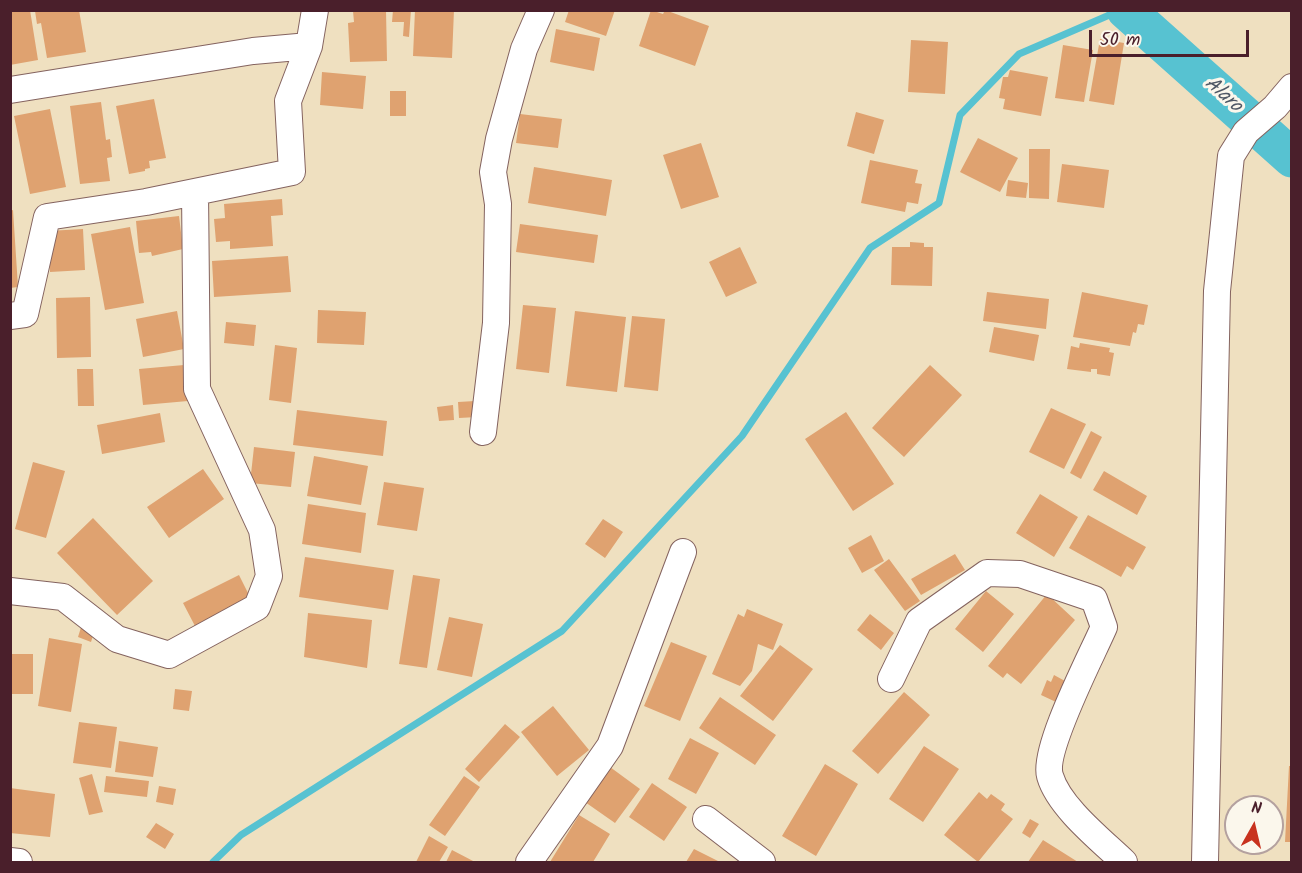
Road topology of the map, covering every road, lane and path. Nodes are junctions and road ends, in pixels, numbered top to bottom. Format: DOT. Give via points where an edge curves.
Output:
graph roads {
  1 [pos="315,10"];
  2 [pos="541,10"];
  3 [pos="309,46"];
  4 [pos="1292,87"];
  5 [pos="10,90"];
  6 [pos="195,192"];
  7 [pos="10,316"];
  8 [pos="483,432"];
  9 [pos="683,552"];
  10 [pos="10,591"];
  11 [pos="891,679"];
  12 [pos="706,819"];
  13 [pos="10,861"];
  14 [pos="19,862"];
  15 [pos="529,862"];
  16 [pos="762,862"];
  17 [pos="1124,862"];
  18 [pos="1205,862"];
  1 -- 3 [label="street"];
  2 -- 8 [label="street" via="524,49 493,172 498,204 496,323"];
  3 -- 5 [label="street" via="253,51"];
  3 -- 6 [label="street" via="288,101 292,172"];
  4 -- 18 [label="street" via="1246,132 1231,156 1217,291"];
  6 -- 7 [label="street" via="46,217 25,314"];
  6 -- 10 [label="street" via="197,389 262,530 269,576 257,608 169,655 117,639 63,597"];
  9 -- 15 [label="street" via="610,746"];
  11 -- 17 [label="street" via="919,621 987,573 1020,574 1094,599 1104,627 1054,740 1049,775 1067,806"];
  12 -- 16 [label="street"];
  13 -- 14 [label="street"];
}
